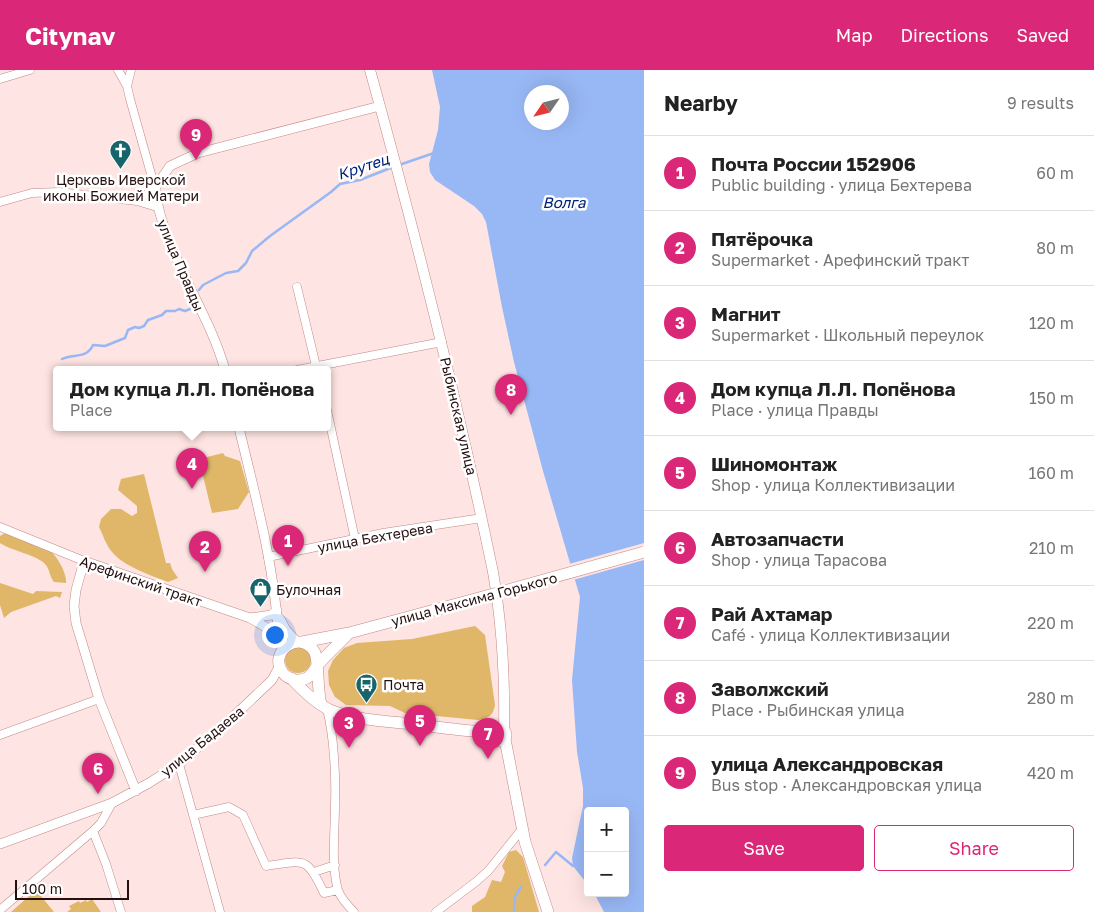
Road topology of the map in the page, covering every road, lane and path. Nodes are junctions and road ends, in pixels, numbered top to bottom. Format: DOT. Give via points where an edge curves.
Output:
graph roads {
  1 [pos="30,70"];
  2 [pos="118,70"];
  3 [pos="131,70"];
  4 [pos="370,70"];
  5 [pos="0,79"];
  6 [pos="127,86"];
  7 [pos="380,106"];
  8 [pos="155,188"];
  9 [pos="137,201"];
  10 [pos="0,202"];
  11 [pos="157,207"];
  12 [pos="297,287"];
  13 [pos="442,342"];
  14 [pos="224,366"];
  15 [pos="317,366"];
  16 [pos="327,366"];
  17 [pos="331,428"];
  18 [pos="241,431"];
  19 [pos="482,518"];
  20 [pos="0,527"];
  21 [pos="355,539"];
  22 [pos="644,552"];
  23 [pos="268,557"];
  24 [pos="84,561"];
  25 [pos="277,610"];
  26 [pos="250,618"];
  27 [pos="349,633"];
  28 [pos="279,639"];
  29 [pos="300,642"];
  30 [pos="280,660"];
  31 [pos="316,667"];
  32 [pos="289,677"];
  33 [pos="264,688"];
  34 [pos="99,699"];
  35 [pos="324,706"];
  36 [pos="0,735"];
  37 [pos="499,736"];
  38 [pos="179,764"];
  39 [pos="136,791"];
  40 [pos="112,803"];
  41 [pos="193,815"];
  42 [pos="522,828"];
  43 [pos="93,832"];
  44 [pos="0,844"];
  45 [pos="335,865"];
  46 [pos="314,872"];
  47 [pos="338,890"];
  48 [pos="0,910"];
  49 [pos="121,912"];
  50 [pos="220,912"];
  51 [pos="354,912"];
  52 [pos="436,912"];
  53 [pos="548,912"];
  1 -- 5 [label="street"];
  2 -- 6 [label="street"];
  3 -- 6 [label="street, улица Правды"];
  4 -- 7 [label="main road, Рыбинская улица"];
  6 -- 8 [label="street, улица Правды"];
  7 -- 8 [label="street" via="198,153 170,166"];
  7 -- 13 [label="main road, Рыбинская улица"];
  8 -- 9 [label="street"];
  8 -- 11 [label="street, улица Правды"];
  9 -- 10 [label="street" via="60,192 32,193"];
  9 -- 11 [label="street"];
  11 -- 14 [label="street, улица Правды"];
  12 -- 15 [label="street"];
  13 -- 16 [label="street"];
  13 -- 19 [label="main road, Рыбинская улица"];
  17 -- 21 [label="street"];
  18 -- 23 [label="street"];
  19 -- 21 [label="street, улица Бехтерева"];
  19 -- 37 [label="main road, Рыбинская улица" via="499,606 505,707"];
  20 -- 24 [label="street, Арефинский тракт"];
  21 -- 23 [label="street, улица Бехтерева"];
  22 -- 27 [label="main road, улица Максима Горького, bridge"];
  23 -- 25 [label="street"];
  24 -- 26 [label="street, Арефинский тракт"];
  24 -- 34 [label="street" via="74,606"];
  25 -- 26 [label="street" via="271,615"];
  25 -- 28 [label="street"];
  25 -- 29 [label="street" via="286,630"];
  26 -- 28 [label="street, Арефинский тракт"];
  27 -- 29 [label="main road"];
  27 -- 31 [label="main road"];
  28 -- 30 [label="street"];
  29 -- 30 [label="main road" via="288,645"];
  29 -- 31 [label="main road" via="314,650"];
  30 -- 32 [label="main road"];
  30 -- 33 [label="street, улица Бадаева" via="272,680"];
  31 -- 32 [label="main road" via="304,679"];
  31 -- 35 [label="main road" via="318,693"];
  32 -- 33 [label="street, улица Бадаева"];
  32 -- 35 [label="main road"];
  33 -- 38 [label="street, улица Бадаева"];
  34 -- 36 [label="street"];
  34 -- 39 [label="street"];
  35 -- 37 [label="main road" via="339,713 376,720"];
  35 -- 45 [label="street" via="332,736"];
  37 -- 42 [label="main road" via="508,756"];
  38 -- 39 [label="street, улица Бадаева"];
  38 -- 41 [label="street"];
  39 -- 40 [label="street, улица Бадаева"];
  40 -- 43 [label="street"];
  40 -- 44 [label="street, улица Бадаева"];
  41 -- 46 [label="street" via="229,807 243,815 266,866 300,862"];
  41 -- 50 [label="street"];
  42 -- 52 [label="street" via="477,881"];
  42 -- 53 [label="main road"];
  43 -- 48 [label="street"];
  43 -- 49 [label="street"];
  45 -- 46 [label="street"];
  45 -- 47 [label="street"];
  46 -- 47 [label="street" via="324,893"];
  47 -- 51 [label="street"];
}
